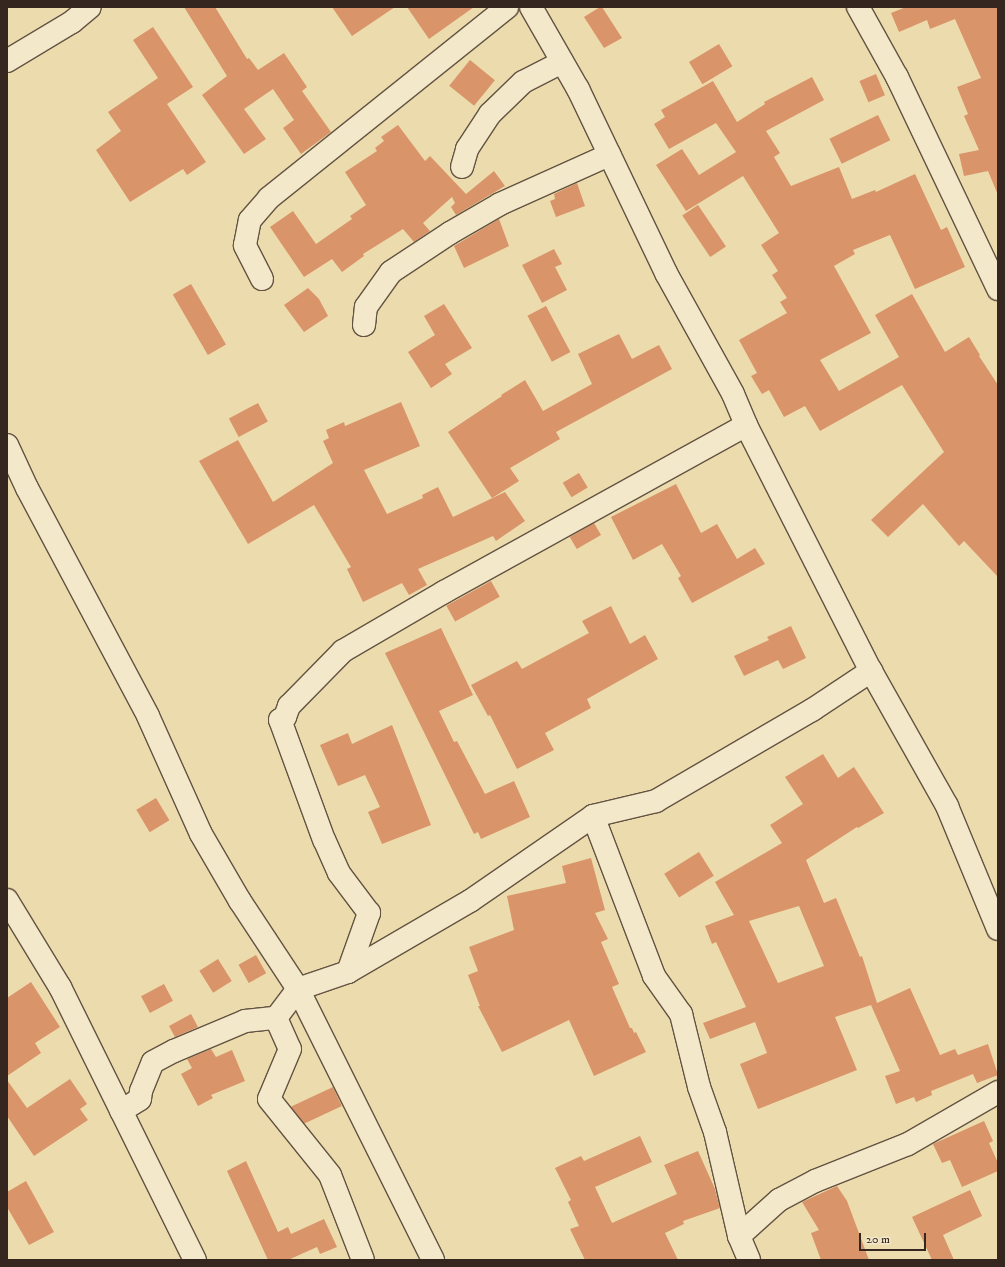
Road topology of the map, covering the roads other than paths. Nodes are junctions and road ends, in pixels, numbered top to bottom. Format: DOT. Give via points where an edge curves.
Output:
graph roads {
  1 [pos="90,7"];
  2 [pos="507,7"];
  3 [pos="531,7"];
  4 [pos="858,7"];
  5 [pos="7,61"];
  6 [pos="562,62"];
  7 [pos="609,155"];
  8 [pos="462,167"];
  9 [pos="262,279"];
  10 [pos="998,288"];
  11 [pos="364,325"];
  12 [pos="746,425"];
  13 [pos="7,445"];
  14 [pos="871,671"];
  15 [pos="593,816"];
  16 [pos="7,900"];
  17 [pos="998,929"];
  18 [pos="348,972"];
  19 [pos="298,989"];
  20 [pos="276,1018"];
  21 [pos="998,1092"];
  22 [pos="121,1111"];
  23 [pos="739,1236"];
  24 [pos="195,1260"];
  25 [pos="363,1260"];
  26 [pos="434,1260"];
  27 [pos="749,1260"];
  1 -- 5 [label="street" via="72,22"];
  2 -- 9 [label="street" via="269,198 250,220 245,245"];
  3 -- 6 [label="street"];
  4 -- 10 [label="street" via="897,77"];
  6 -- 7 [label="street" via="578,89"];
  6 -- 8 [label="street" via="523,82 494,109 467,149"];
  7 -- 11 [label="street" via="500,204 391,272 366,307"];
  7 -- 12 [label="street" via="666,273 733,394"];
  12 -- 14 [label="street"];
  12 -- 18 [label="street" via="444,592 343,651 289,706 285,717 280,720 324,840 339,873 369,913"];
  13 -- 19 [label="street" via="148,716 201,834 240,901"];
  14 -- 15 [label="street" via="812,710 656,801"];
  14 -- 17 [label="street" via="947,806"];
  15 -- 18 [label="street" via="470,901"];
  15 -- 23 [label="street" via="654,976 681,1014 699,1088 715,1132"];
  16 -- 22 [label="street" via="60,987"];
  18 -- 19 [label="street"];
  19 -- 20 [label="street"];
  19 -- 26 [label="street"];
  20 -- 22 [label="street" via="245,1022 153,1062 140,1099"];
  20 -- 25 [label="street" via="290,1049 269,1099 330,1175"];
  21 -- 23 [label="street" via="908,1144 815,1181 779,1200"];
  22 -- 24 [label="street"];
  23 -- 27 [label="street"];
}
